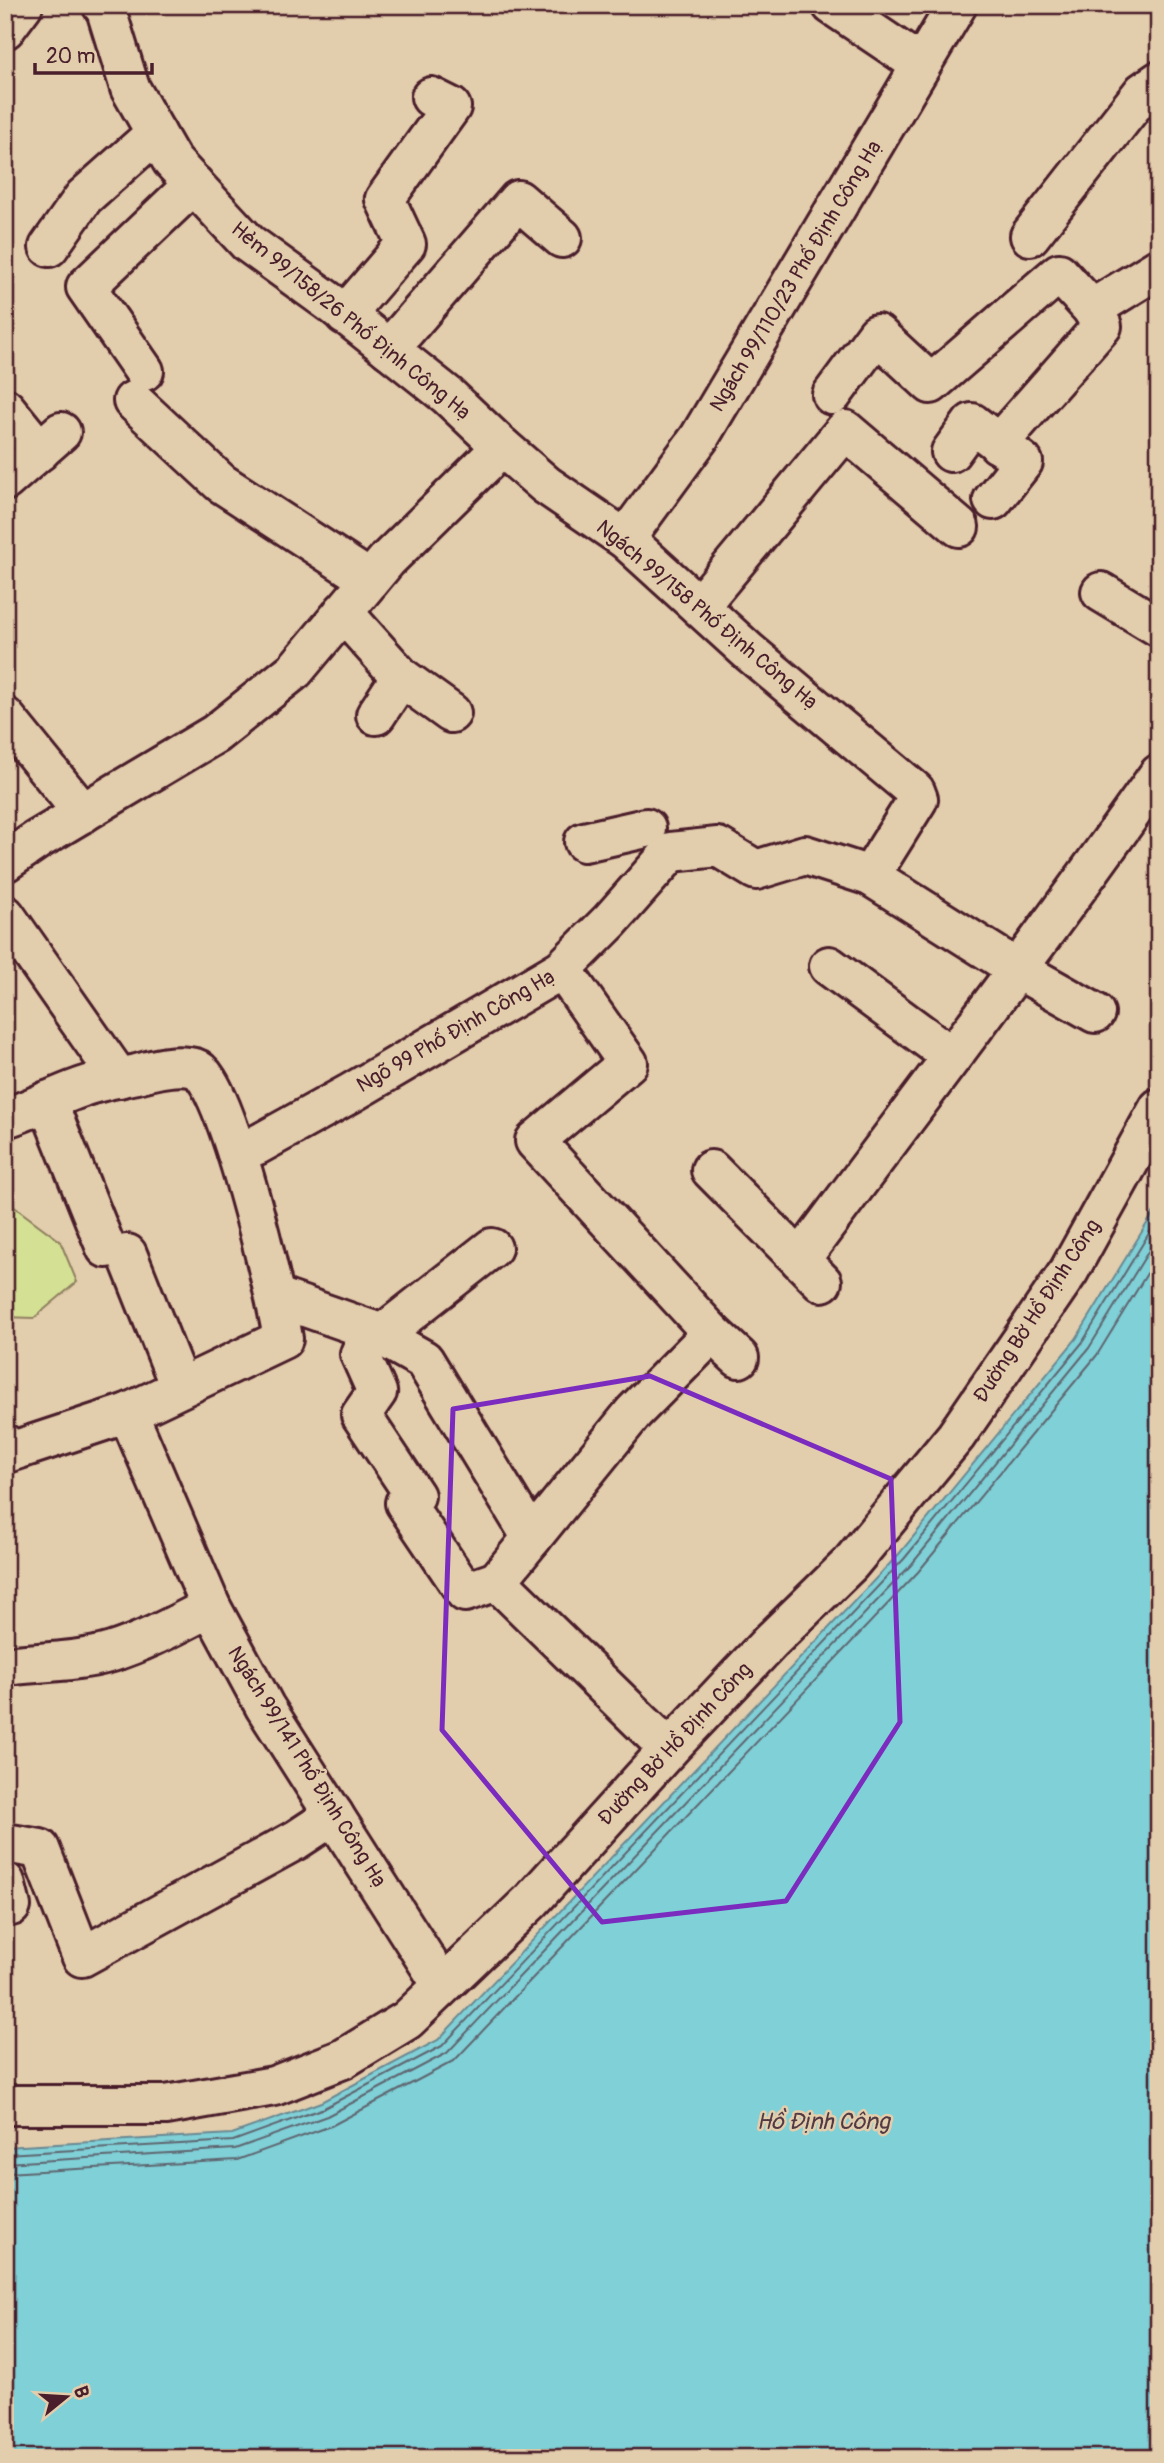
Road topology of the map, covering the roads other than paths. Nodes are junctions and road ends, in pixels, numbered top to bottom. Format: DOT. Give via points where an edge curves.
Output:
graph roads {
  1 [pos="23,5"];
  2 [pos="957,5"];
  3 [pos="835,6"];
  4 [pos="107,7"];
  5 [pos="5,29"];
  6 [pos="921,65"];
  7 [pos="1159,81"];
  8 [pos="430,97"];
  9 [pos="156,133"];
  10 [pos="194,184"];
  11 [pos="1030,236"];
  12 [pos="562,238"];
  13 [pos="49,247"];
  14 [pos="1159,268"];
  15 [pos="1092,309"];
  16 [pos="345,315"];
  17 [pos="389,349"];
  18 [pos="832,395"];
  19 [pos="5,408"];
  20 [pos="998,444"];
  21 [pos="502,447"];
  22 [pos="951,452"];
  23 [pos="5,481"];
  24 [pos="993,500"];
  25 [pos="959,527"];
  26 [pos="625,540"];
  27 [pos="370,580"];
  28 [pos="1101,592"];
  29 [pos="699,606"];
  30 [pos="343,612"];
  31 [pos="1159,627"];
  32 [pos="401,677"];
  33 [pos="451,713"];
  34 [pos="376,715"];
  35 [pos="5,717"];
  36 [pos="1159,774"];
  37 [pos="83,813"];
  38 [pos="648,830"];
  39 [pos="584,842"];
  40 [pos="5,862"];
  41 [pos="870,876"];
  42 [pos="5,915"];
  43 [pos="829,966"];
  44 [pos="562,969"];
  45 [pos="1018,970"];
  46 [pos="1095,1013"];
  47 [pos="951,1056"];
  48 [pos="119,1078"];
  49 [pos="47,1101"];
  50 [pos="1159,1108"];
  51 [pos="5,1118"];
  52 [pos="237,1153"];
  53 [pos="711,1170"];
  54 [pos="492,1248"];
  55 [pos="276,1297"];
  56 [pos="376,1332"];
  57 [pos="180,1387"];
  58 [pos="128,1413"];
  59 [pos="5,1444"];
  60 [pos="532,1538"];
  61 [pos="497,1581"];
  62 [pos="211,1607"];
  63 [pos="5,1666"];
  64 [pos="669,1749"];
  65 [pos="334,1815"];
  66 [pos="5,1843"];
  67 [pos="442,1984"];
  68 [pos="5,2105"];
  1 -- 5 [label="street"];
  2 -- 6 [label="street, Ngách 99/110/23 Phố Định Công Hạ"];
  3 -- 6 [label="street"];
  4 -- 9 [label="street, Hẻm 99/158/26 Phố Định Công Hạ" via="130,88"];
  6 -- 26 [label="street, Ngách 99/110/23 Phố Định Công Hạ" via="699,438"];
  7 -- 11 [label="street" via="1143,92"];
  8 -- 16 [label="street" via="451,107 385,199 407,244"];
  9 -- 10 [label="street, Hẻm 99/158/26 Phố Định Công Hạ" via="172,161"];
  9 -- 13 [label="street" via="84,197"];
  10 -- 16 [label="street, Hẻm 99/158/26 Phố Định Công Hạ" via="248,243"];
  10 -- 27 [label="street" via="86,287 139,386 221,483"];
  12 -- 17 [label="street" via="518,200"];
  14 -- 15 [label="street"];
  15 -- 18 [label="street" via="1059,273 931,384 877,334"];
  15 -- 20 [label="street" via="1102,326"];
  16 -- 17 [label="street, Hẻm 99/158/26 Phố Định Công Hạ"];
  17 -- 21 [label="street, Hẻm 99/158/26 Phố Định Công Hạ"];
  19 -- 23 [label="street" via="50,442"];
  20 -- 22 [label="street" via="972,424"];
  20 -- 24 [label="street" via="1023,462"];
  21 -- 26 [label="street, Ngách 99/158 Phố Định Công Hạ" via="546,485"];
  21 -- 27 [label="street"];
  25 -- 29 [label="street" via="845,430"];
  26 -- 29 [label="street, Ngách 99/158 Phố Định Công Hạ"];
  27 -- 30 [label="street"];
  28 -- 31 [label="street"];
  29 -- 41 [label="street, Ngách 99/158 Phố Định Công Hạ" via="918,795"];
  30 -- 32 [label="street"];
  30 -- 37 [label="street" via="295,670 215,734"];
  32 -- 33 [label="street"];
  32 -- 34 [label="street"];
  35 -- 37 [label="street"];
  36 -- 45 [label="street"];
  37 -- 40 [label="street"];
  38 -- 39 [label="street"];
  38 -- 41 [label="street" via="718,847 756,870 805,855"];
  38 -- 44 [label="street, Ngõ 99 Phố Định Công Hạ" via="610,921"];
  41 -- 45 [label="street"];
  42 -- 48 [label="street"];
  43 -- 47 [label="street"];
  44 -- 52 [label="street, Ngõ 99 Phố Định Công Hạ" via="351,1093"];
  44 -- 60 [label="street" via="628,1063 535,1141 726,1346 634,1412"];
  45 -- 46 [label="street"];
  45 -- 47 [label="street"];
  47 -- 53 [label="street" via="811,1271"];
  48 -- 49 [label="street"];
  48 -- 52 [label="street" via="175,1067 202,1071"];
  49 -- 51 [label="street"];
  49 -- 57 [label="street"];
  50 -- 64 [label="street, Đường Bờ Hồ Định Công" via="1069,1271 956,1436 850,1564"];
  52 -- 55 [label="street"];
  54 -- 56 [label="street"];
  55 -- 56 [label="street"];
  55 -- 57 [label="street" via="283,1339"];
  56 -- 60 [label="street" via="424,1360"];
  56 -- 61 [label="street" via="360,1354 377,1392 361,1415 415,1496 405,1503 465,1592"];
  57 -- 58 [label="street"];
  58 -- 59 [label="street" via="8,1453"];
  58 -- 62 [label="street, Ngách 99/141 Phố Định Công Hạ"];
  60 -- 61 [label="street"];
  61 -- 64 [label="street"];
  62 -- 63 [label="street" via="111,1652"];
  62 -- 65 [label="street, Ngách 99/141 Phố Định Công Hạ" via="265,1707"];
  64 -- 67 [label="street, Đường Bờ Hồ Định Công" via="531,1901"];
  65 -- 66 [label="street" via="82,1957 40,1849"];
  65 -- 67 [label="street, Ngách 99/141 Phố Định Công Hạ"];
  67 -- 68 [label="street, Đường Bờ Hồ Định Công" via="407,2020 343,2059 274,2086 166,2105"];
}
